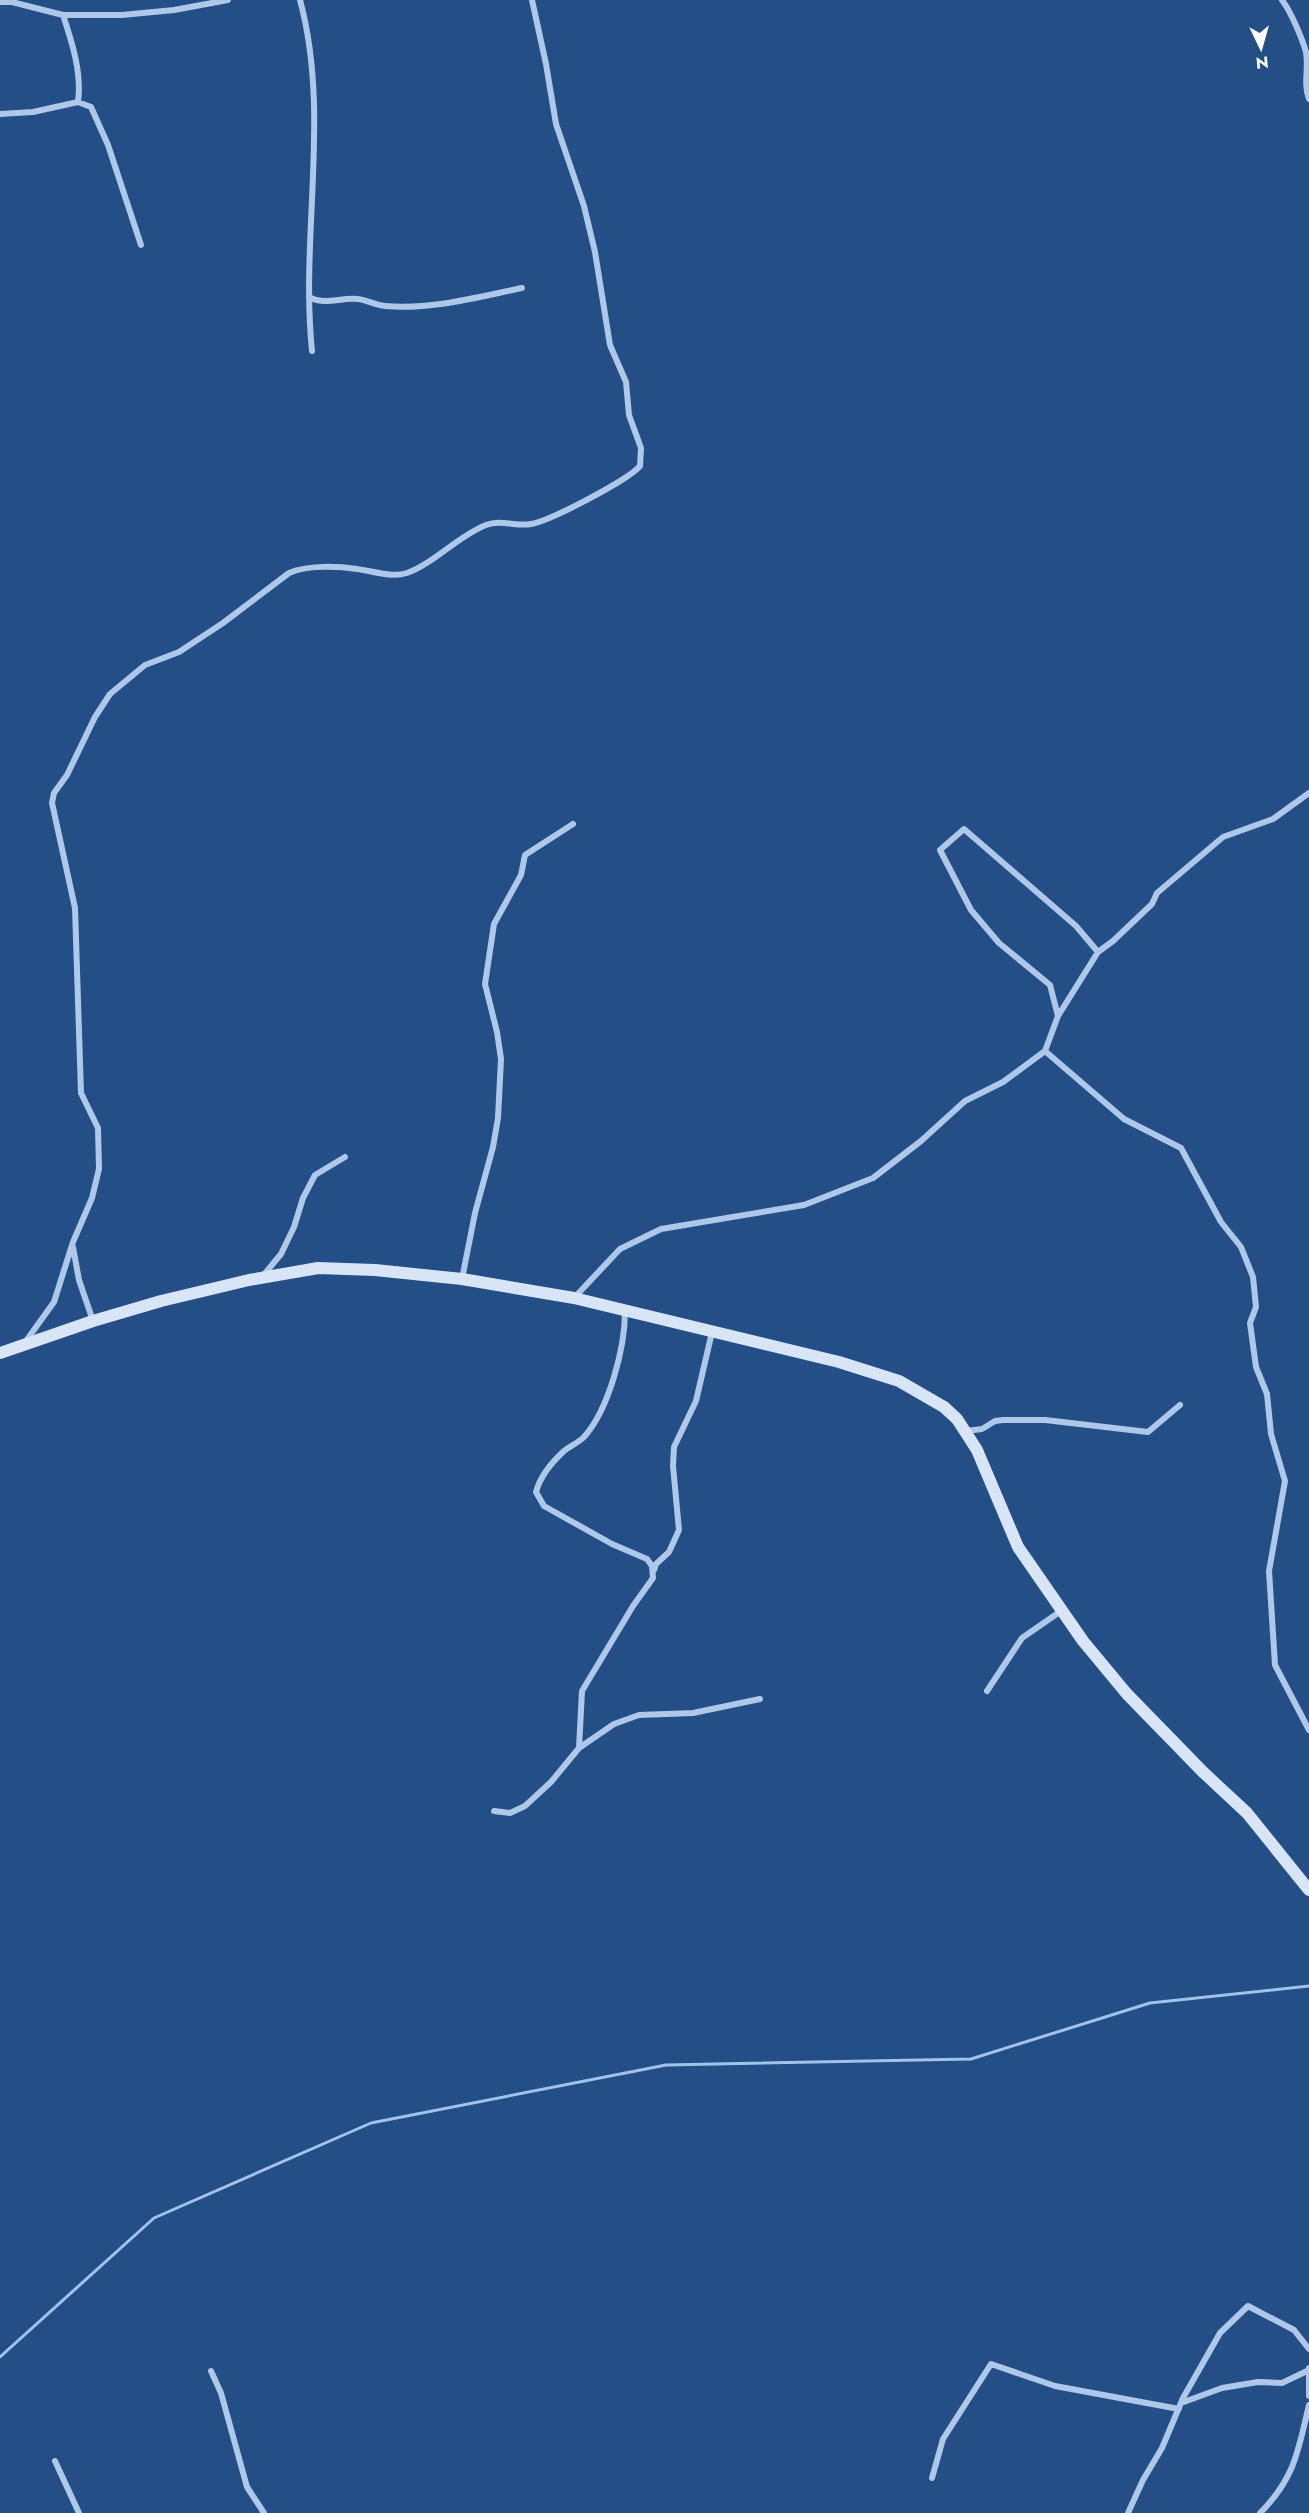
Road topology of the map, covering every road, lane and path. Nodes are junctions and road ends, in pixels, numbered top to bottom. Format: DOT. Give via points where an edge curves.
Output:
graph roads {
  1 [pos="228,0"];
  2 [pos="300,0"];
  3 [pos="532,0"];
  4 [pos="1282,0"];
  5 [pos="0,3"];
  6 [pos="63,15"];
  7 [pos="1309,99"];
  8 [pos="78,102"];
  9 [pos="0,114"];
  10 [pos="141,245"];
  11 [pos="522,288"];
  12 [pos="309,297"];
  13 [pos="312,351"];
  14 [pos="1309,793"];
  15 [pos="573,824"];
  16 [pos="1098,952"];
  17 [pos="1058,1016"];
  18 [pos="1045,1051"];
  19 [pos="345,1158"];
  20 [pos="73,1242"];
  21 [pos="261,1278"];
  22 [pos="462,1280"];
  23 [pos="574,1298"];
  24 [pos="625,1311"];
  25 [pos="93,1321"];
  26 [pos="712,1332"];
  27 [pos="22,1347"];
  28 [pos="0,1353"];
  29 [pos="1180,1405"];
  30 [pos="966,1431"];
  31 [pos="653,1574"];
  32 [pos="1061,1611"];
  33 [pos="987,1691"];
  34 [pos="760,1698"];
  35 [pos="1309,1730"];
  36 [pos="579,1748"];
  37 [pos="494,1811"];
  38 [pos="1309,1890"];
  39 [pos="1309,2349"];
  40 [pos="1308,2369"];
  41 [pos="211,2371"];
  42 [pos="1309,2396"];
  43 [pos="1309,2404"];
  44 [pos="1180,2406"];
  45 [pos="56,2461"];
  46 [pos="932,2478"];
  47 [pos="79,2513"];
  48 [pos="264,2513"];
  49 [pos="1128,2513"];
  50 [pos="1260,2513"];
  1 -- 6 [label="street" via="122,15"];
  2 -- 12 [label="street" via="314,69"];
  3 -- 20 [label="street" via="556,124 595,252 610,345 626,382 629,415 641,448 640,466 620,482 533,524 487,525 406,573 355,568 299,569 289,573 223,623 179,652 145,665 110,694 52,802 75,908 81,1093 98,1128 100,1143 92,1198"];
  4 -- 7 [label="street" via="1291,12 1306,52"];
  5 -- 6 [label="street" via="12,2"];
  6 -- 8 [label="street" via="73,45"];
  8 -- 9 [label="street" via="33,112"];
  8 -- 10 [label="street" via="91,107 108,145"];
  11 -- 12 [label="street" via="466,300 404,306 383,306 359,299 322,302"];
  12 -- 13 [label="street"];
  14 -- 16 [label="street" via="1273,819 1223,837 1157,893 1152,904"];
  15 -- 22 [label="street" via="525,855 521,875 494,924 485,984 501,1059 498,1118"];
  16 -- 17 [label="street"];
  16 -- 17 [label="street" via="1076,926 964,829 940,850 971,910 999,943 1050,985"];
  17 -- 18 [label="street"];
  18 -- 23 [label="street" via="1004,1082 965,1101 873,1178 804,1205 661,1229 620,1249"];
  18 -- 35 [label="street" via="1124,1119 1181,1148 1253,1277 1256,1307 1250,1323 1256,1367 1267,1394 1271,1434 1285,1481 1269,1571 1275,1665"];
  19 -- 21 [label="street" via="315,1175 281,1254"];
  20 -- 25 [label="street" via="79,1280"];
  20 -- 27 [label="street" via="54,1302"];
  21 -- 22 [label="street" via="318,1268"];
  21 -- 25 [label="street"];
  22 -- 23 [label="street"];
  23 -- 24 [label="street"];
  24 -- 26 [label="street"];
  24 -- 31 [label="street" via="625,1330 601,1411 583,1438 565,1451 539,1480 536,1492 544,1506 647,1559"];
  25 -- 27 [label="street"];
  26 -- 30 [label="street" via="899,1381 944,1407"];
  26 -- 31 [label="street" via="696,1401 674,1447 679,1530"];
  27 -- 28 [label="street"];
  29 -- 30 [label="street" via="1148,1432 1045,1420 994,1421 982,1430"];
  30 -- 32 [label="street" via="1018,1547"];
  31 -- 36 [label="street" via="582,1691"];
  32 -- 33 [label="street" via="1022,1638"];
  32 -- 38 [label="street" via="1127,1694 1247,1813"];
  34 -- 36 [label="street" via="693,1713 639,1715 614,1724"];
  36 -- 37 [label="street" via="525,1806 510,1814"];
  39 -- 44 [label="street" via="1294,2330 1248,2306 1220,2333"];
  40 -- 42 [label="street"];
  40 -- 44 [label="street" via="1282,2383 1222,2388"];
  41 -- 48 [label="street" via="248,2487"];
  43 -- 50 [label="street" via="1289,2478"];
  44 -- 46 [label="street" via="1055,2386 991,2364 943,2439"];
  44 -- 49 [label="street"];
  45 -- 47 [label="street"];
}
